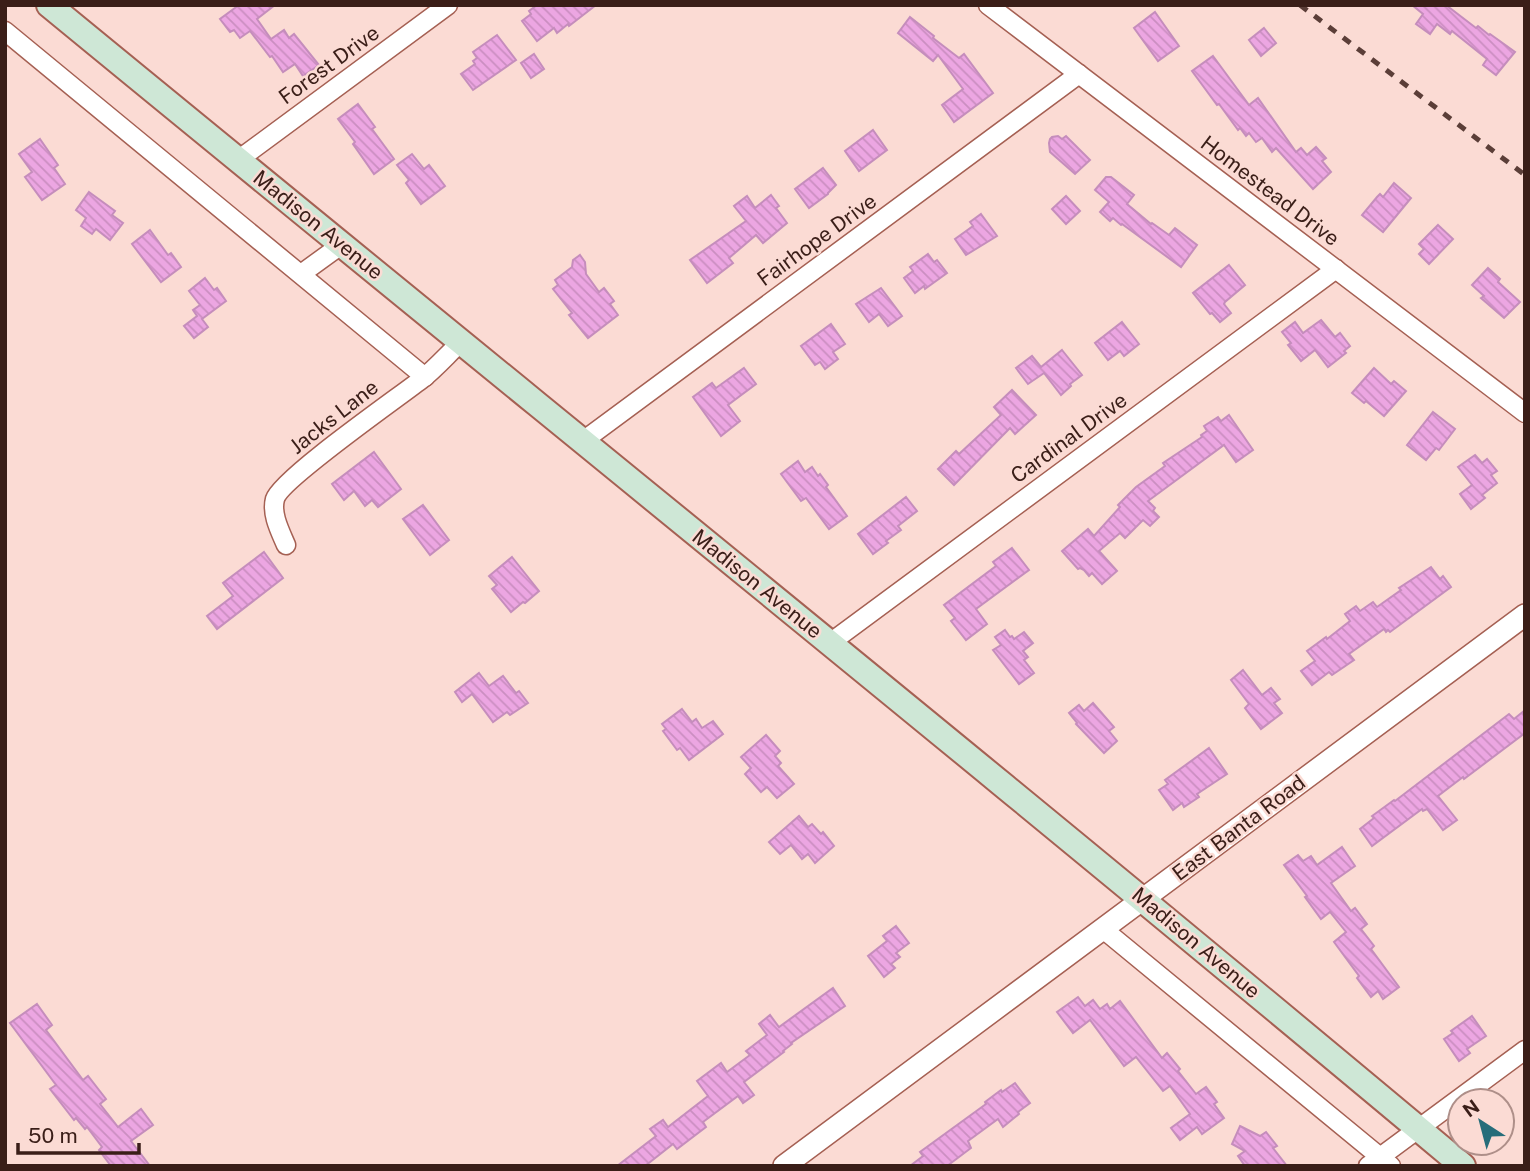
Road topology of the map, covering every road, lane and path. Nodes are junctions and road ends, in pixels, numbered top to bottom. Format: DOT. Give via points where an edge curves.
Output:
graph roads {
  1 [pos="49,5"];
  2 [pos="448,5"];
  3 [pos="988,5"];
  4 [pos="5,31"];
  5 [pos="1079,74"];
  6 [pos="237,160"];
  7 [pos="341,244"];
  8 [pos="1336,270"];
  9 [pos="302,274"];
  10 [pos="461,342"];
  11 [pos="425,377"];
  12 [pos="1525,413"];
  13 [pos="583,441"];
  14 [pos="286,545"];
  15 [pos="1525,615"];
  16 [pos="830,643"];
  17 [pos="1143,899"];
  18 [pos="1103,929"];
  19 [pos="1525,1049"];
  20 [pos="1418,1128"];
  21 [pos="808,1159"];
  22 [pos="1380,1163"];
  23 [pos="784,1166"];
  24 [pos="1463,1166"];
  1 -- 6 [label="main road, Madison Avenue"];
  2 -- 6 [label="street, Forest Drive"];
  3 -- 5 [label="street, Homestead Drive"];
  4 -- 9 [label="street"];
  5 -- 8 [label="street, Homestead Drive"];
  5 -- 13 [label="street, Fairhope Drive"];
  6 -- 7 [label="main road, Madison Avenue"];
  7 -- 9 [label="street"];
  7 -- 10 [label="main road, Madison Avenue"];
  8 -- 12 [label="street, Homestead Drive"];
  8 -- 16 [label="street, Cardinal Drive"];
  9 -- 11 [label="street"];
  10 -- 11 [label="street, Jacks Lane"];
  10 -- 13 [label="main road, Madison Avenue"];
  11 -- 14 [label="street, Jacks Lane" via="278,492 274,510"];
  13 -- 16 [label="main road, Madison Avenue"];
  15 -- 17 [label="street, East Banta Road"];
  16 -- 17 [label="main road, Madison Avenue"];
  17 -- 18 [label="street, East Banta Road"];
  17 -- 20 [label="main road, Madison Avenue"];
  18 -- 21 [label="street, East Banta Road"];
  18 -- 22 [label="street"];
  19 -- 20 [label="street"];
  20 -- 22 [label="street"];
  20 -- 24 [label="main road, Madison Avenue"];
  21 -- 23 [label="street, East Banta Road"];
}
